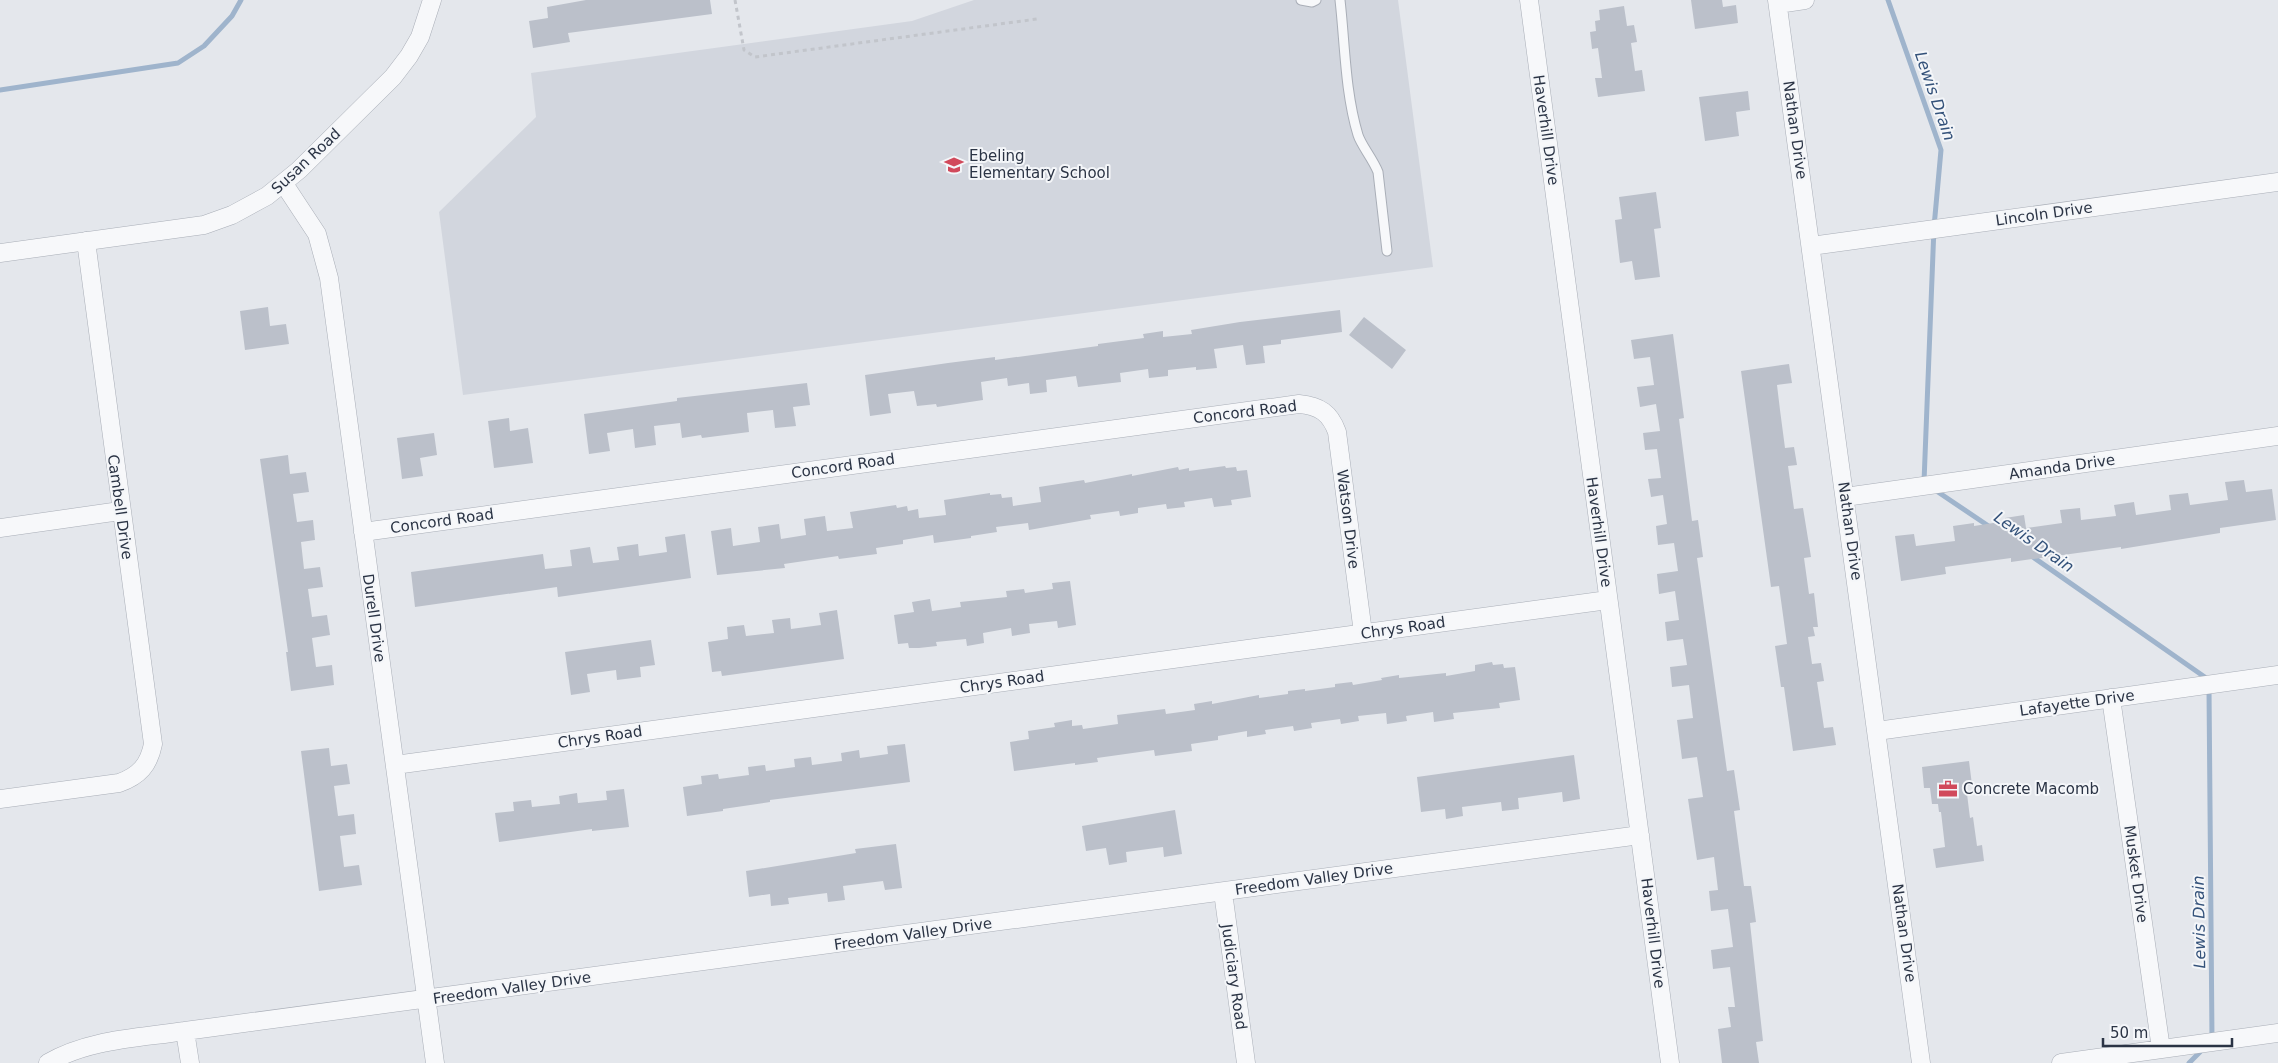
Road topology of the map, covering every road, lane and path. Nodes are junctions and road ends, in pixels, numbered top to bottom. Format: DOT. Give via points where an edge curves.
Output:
graph roads {
  1 [pos="432,0"];
  2 [pos="735,0"];
  3 [pos="1301,0"];
  4 [pos="1316,0"];
  5 [pos="1340,0"];
  6 [pos="1529,0"];
  7 [pos="1805,0"];
  8 [pos="1778,2"];
  9 [pos="1037,19"];
  10 [pos="2278,182"];
  11 [pos="284,184"];
  12 [pos="86,241"];
  13 [pos="1811,246"];
  14 [pos="1387,251"];
  15 [pos="0,253"];
  16 [pos="1324,410"];
  17 [pos="2278,436"];
  18 [pos="1845,497"];
  19 [pos="120,511"];
  20 [pos="0,528"];
  21 [pos="362,532"];
  22 [pos="1608,600"];
  23 [pos="1363,633"];
  24 [pos="2278,675"];
  25 [pos="2111,698"];
  26 [pos="1877,731"];
  27 [pos="395,765"];
  28 [pos="0,799"];
  29 [pos="1640,834"];
  30 [pos="1223,892"];
  31 [pos="427,1000"];
  32 [pos="185,1031"];
  33 [pos="2278,1033"];
  34 [pos="2161,1049"];
  35 [pos="48,1063"];
  36 [pos="190,1063"];
  37 [pos="435,1063"];
  38 [pos="1246,1063"];
  39 [pos="1670,1063"];
  40 [pos="1921,1063"];
  41 [pos="2060,1063"];
  1 -- 11 [label="street, Susan Road" via="420,37 393,77"];
  2 -- 9 [label="path" via="740,40 744,50 755,58"];
  3 -- 4 [label="lane"];
  5 -- 14 [label="lane" via="1352,106 1358,138 1374,160 1378,172"];
  6 -- 22 [label="street, Haverhill Drive"];
  7 -- 8 [label="street"];
  8 -- 13 [label="street, Nathan Drive"];
  10 -- 13 [label="street, Lincoln Drive"];
  11 -- 12 [label="street, Susan Road" via="250,206 204,225"];
  11 -- 21 [label="street, Durell Drive" via="307,216 323,253"];
  12 -- 15 [label="street, Susan Road"];
  12 -- 19 [label="street, Cambell Drive"];
  13 -- 18 [label="street, Nathan Drive"];
  16 -- 21 [label="street, Concord Road" via="1300,404"];
  16 -- 23 [label="street, Watson Drive" via="1337,432"];
  17 -- 18 [label="street, Amanda Drive"];
  18 -- 26 [label="street, Nathan Drive"];
  19 -- 20 [label="street"];
  19 -- 28 [label="street, Cambell Drive" via="153,744 150,758 142,770 119,783"];
  21 -- 27 [label="street, Durell Drive"];
  22 -- 23 [label="street, Chrys Road"];
  22 -- 29 [label="street, Haverhill Drive"];
  23 -- 27 [label="street, Chrys Road"];
  24 -- 25 [label="street, Lafayette Drive"];
  25 -- 26 [label="street, Lafayette Drive"];
  25 -- 34 [label="street, Musket Drive"];
  26 -- 40 [label="street, Nathan Drive"];
  27 -- 31 [label="street, Durell Drive"];
  29 -- 30 [label="street, Freedom Valley Drive"];
  29 -- 39 [label="street, Haverhill Drive"];
  30 -- 31 [label="street, Freedom Valley Drive"];
  30 -- 38 [label="street, Judiciary Road"];
  31 -- 32 [label="street, Freedom Valley Drive"];
  31 -- 37 [label="street, Durell Drive"];
  32 -- 35 [label="street, Freedom Valley Drive" via="86,1046"];
  32 -- 36 [label="street"];
  33 -- 34 [label="street"];
  34 -- 41 [label="street"];
}
